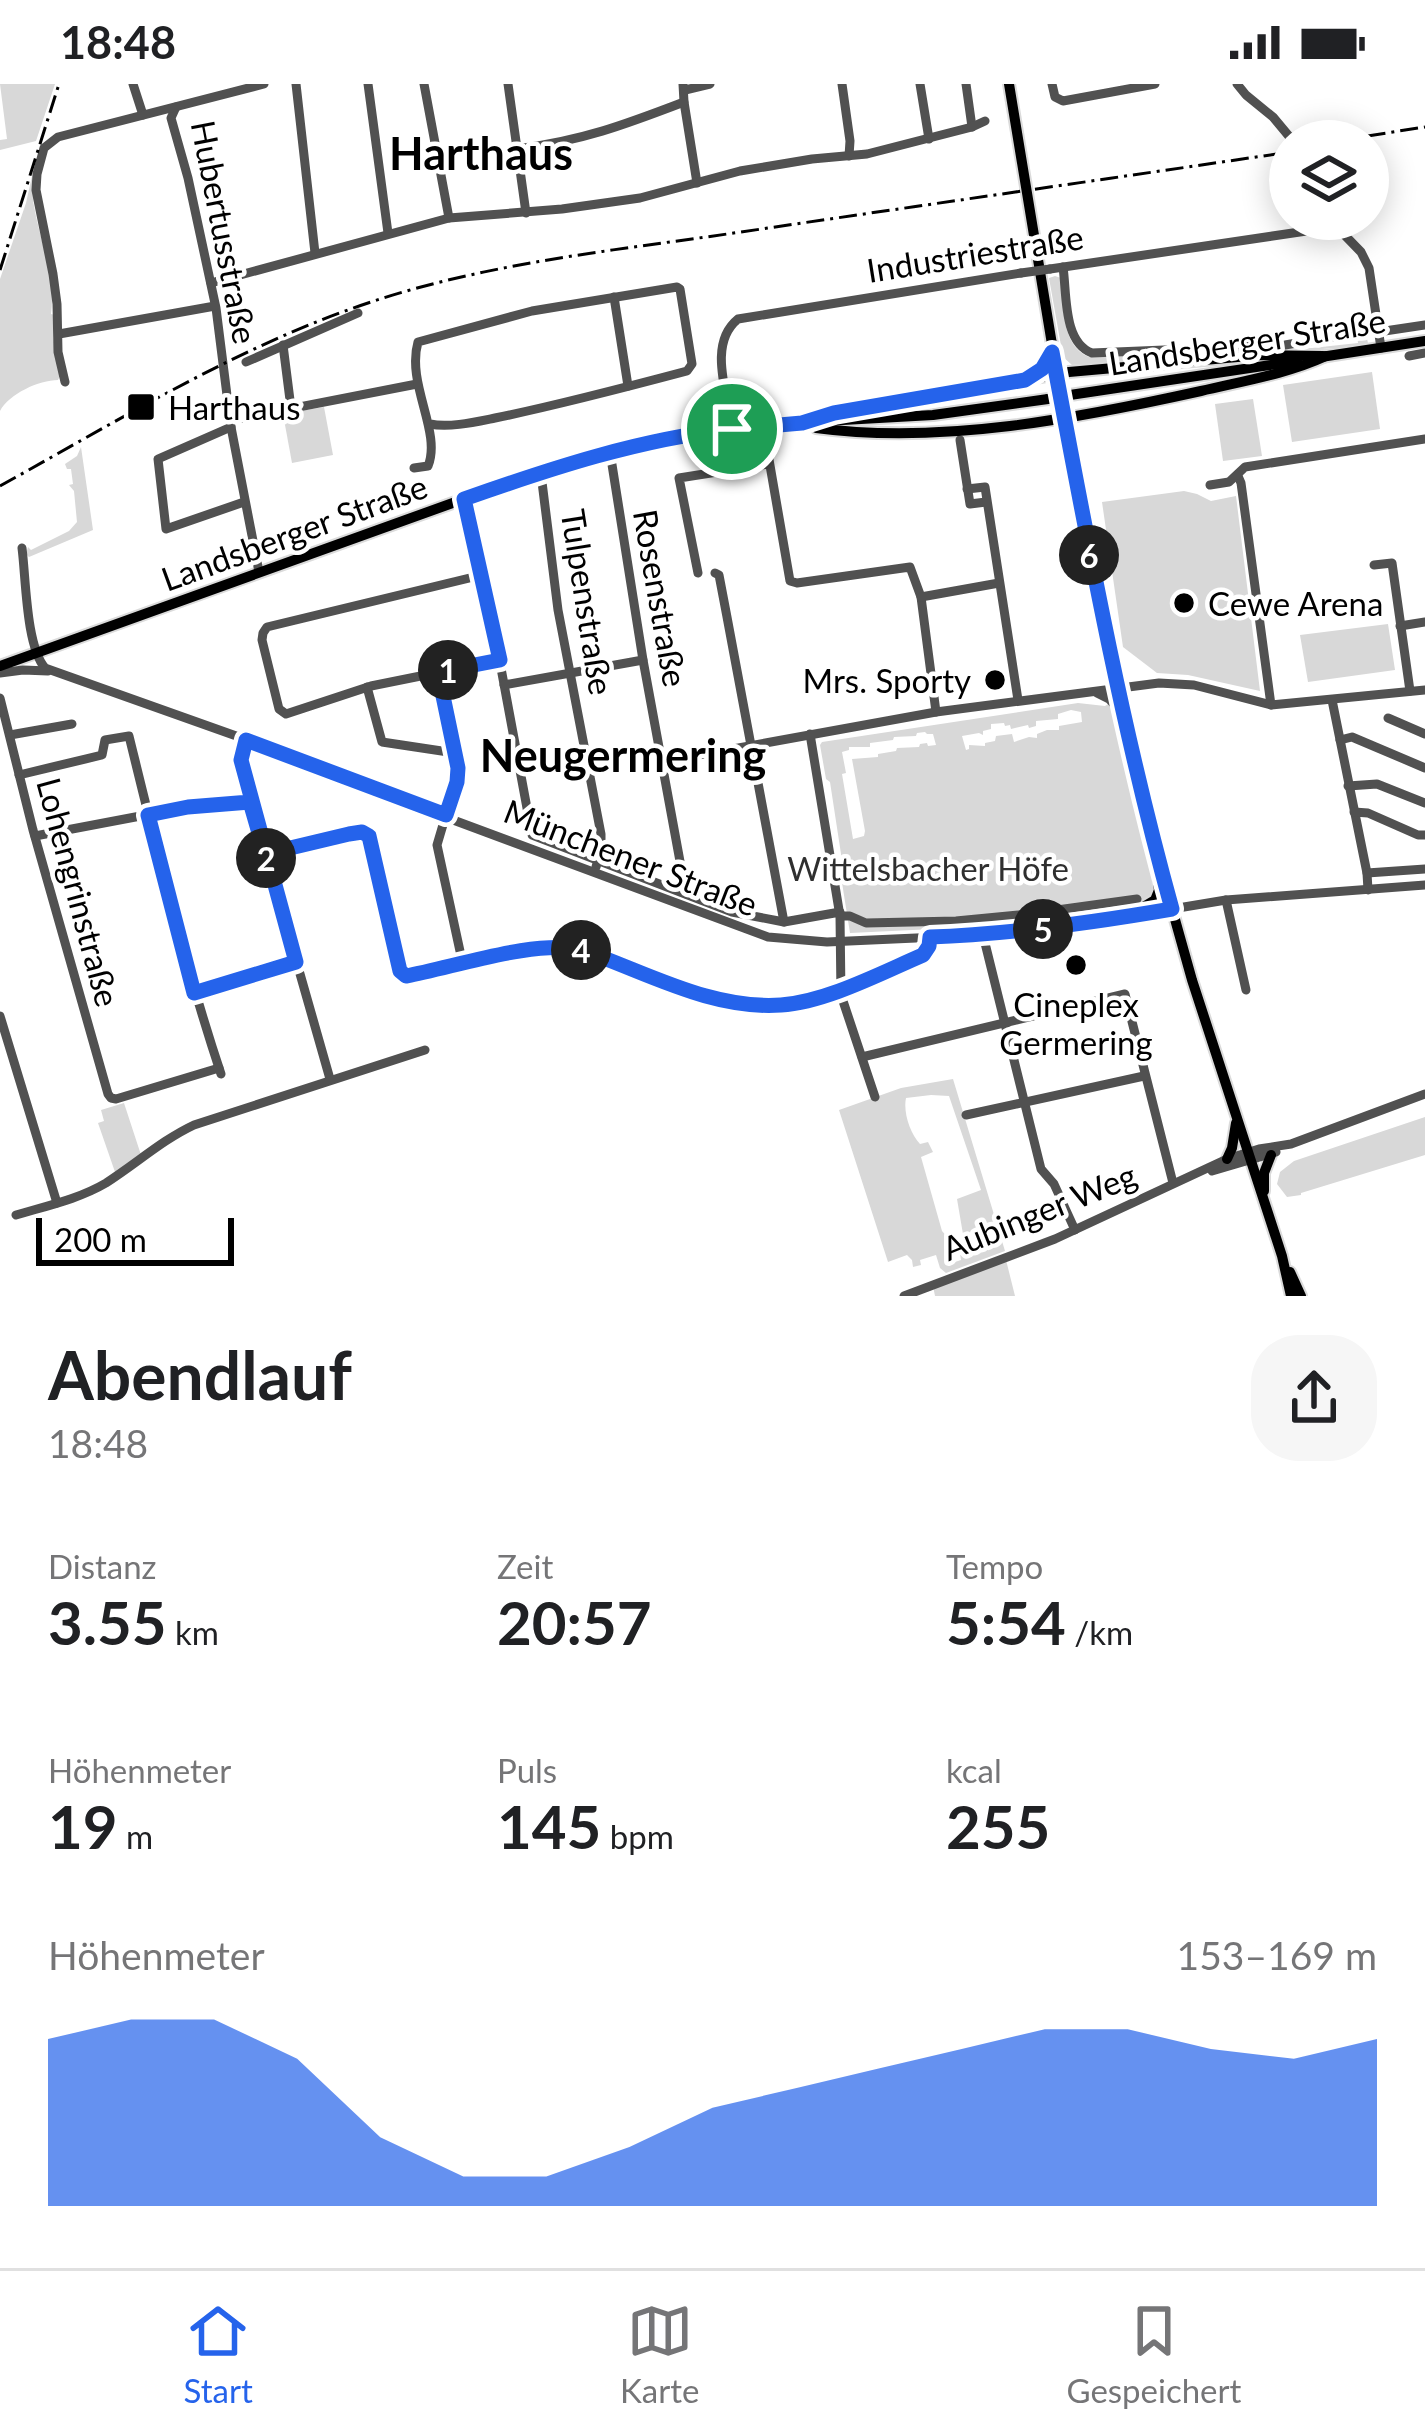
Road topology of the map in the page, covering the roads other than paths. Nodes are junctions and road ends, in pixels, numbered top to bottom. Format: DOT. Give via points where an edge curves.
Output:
graph roads {
  1 [pos="133,84"];
  2 [pos="264,84"];
  3 [pos="296,84"];
  4 [pos="368,84"];
  5 [pos="424,84"];
  6 [pos="508,84"];
  7 [pos="710,84"];
  8 [pos="842,84"];
  9 [pos="920,84"];
  10 [pos="966,84"];
  11 [pos="1009,84"];
  12 [pos="1052,84"];
  13 [pos="1155,84"];
  14 [pos="1237,84"];
  15 [pos="244,86"];
  16 [pos="684,92"];
  17 [pos="176,107"];
  18 [pos="143,115"];
  19 [pos="1276,120"];
  20 [pos="985,121"];
  21 [pos="972,127"];
  22 [pos="928,139"];
  23 [pos="517,149"];
  24 [pos="849,157"];
  25 [pos="697,184"];
  26 [pos="526,212"];
  27 [pos="449,218"];
  28 [pos="388,233"];
  29 [pos="1269,237"];
  30 [pos="1349,240"];
  31 [pos="315,253"];
  32 [pos="1063,267"];
  33 [pos="211,283"];
  34 [pos="614,297"];
  35 [pos="215,306"];
  36 [pos="358,313"];
  37 [pos="1425,325"];
  38 [pos="1378,332"];
  39 [pos="59,334"];
  40 [pos="1425,341"];
  41 [pos="283,345"];
  42 [pos="1381,348"];
  43 [pos="1052,352"];
  44 [pos="1425,353"];
  45 [pos="1326,356"];
  46 [pos="1409,356"];
  47 [pos="246,362"];
  48 [pos="1089,370"];
  49 [pos="1056,374"];
  50 [pos="1025,380"];
  51 [pos="65,382"];
  52 [pos="416,384"];
  53 [pos="628,386"];
  54 [pos="291,408"];
  55 [pos="1094,413"];
  56 [pos="1064,419"];
  57 [pos="802,423"];
  58 [pos="232,424"];
  59 [pos="430,424"];
  60 [pos="1027,424"];
  61 [pos="763,425"];
  62 [pos="732,429"];
  63 [pos="1425,439"];
  64 [pos="960,440"];
  65 [pos="1068,444"];
  66 [pos="610,452"];
  67 [pos="768,464"];
  68 [pos="415,468"];
  69 [pos="1238,476"];
  70 [pos="542,482"];
  71 [pos="1210,485"];
  72 [pos="464,499"];
  73 [pos="244,502"];
  74 [pos="22,548"];
  75 [pos="1375,565"];
  76 [pos="259,572"];
  77 [pos="698,573"];
  78 [pos="715,573"];
  79 [pos="482,575"];
  80 [pos="999,584"];
  81 [pos="920,597"];
  82 [pos="1425,622"];
  83 [pos="1400,626"];
  84 [pos="35,653"];
  85 [pos="500,660"];
  86 [pos="643,660"];
  87 [pos="0,669"];
  88 [pos="50,671"];
  89 [pos="438,672"];
  90 [pos="571,674"];
  91 [pos="504,685"];
  92 [pos="368,687"];
  93 [pos="1118,688"];
  94 [pos="1425,690"];
  95 [pos="1410,691"];
  96 [pos="1085,692"];
  97 [pos="0,698"];
  98 [pos="1018,700"];
  99 [pos="1332,700"];
  100 [pos="1271,705"];
  101 [pos="936,712"];
  102 [pos="1124,715"];
  103 [pos="1388,718"];
  104 [pos="72,724"];
  105 [pos="811,734"];
  106 [pos="1425,734"];
  107 [pos="10,735"];
  108 [pos="246,740"];
  109 [pos="1340,740"];
  110 [pos="752,744"];
  111 [pos="454,752"];
  112 [pos="8,759"];
  113 [pos="661,762"];
  114 [pos="1425,768"];
  115 [pos="19,775"];
  116 [pos="1348,786"];
  117 [pos="250,802"];
  118 [pos="1146,802"];
  119 [pos="1425,803"];
  120 [pos="1354,812"];
  121 [pos="148,815"];
  122 [pos="446,815"];
  123 [pos="1425,835"];
  124 [pos="35,836"];
  125 [pos="265,854"];
  126 [pos="596,867"];
  127 [pos="1425,869"];
  128 [pos="1367,873"];
  129 [pos="1425,885"];
  130 [pos="1368,890"];
  131 [pos="686,895"];
  132 [pos="1138,899"];
  133 [pos="1226,900"];
  134 [pos="1172,909"];
  135 [pos="840,914"];
  136 [pos="1125,918"];
  137 [pos="784,922"];
  138 [pos="982,935"];
  139 [pos="930,937"];
  140 [pos="841,941"];
  141 [pos="296,962"];
  142 [pos="463,965"];
  143 [pos="841,988"];
  144 [pos="1246,990"];
  145 [pos="194,993"];
  146 [pos="0,1016"];
  147 [pos="1005,1024"];
  148 [pos="425,1050"];
  149 [pos="862,1057"];
  150 [pos="1144,1076"];
  151 [pos="330,1079"];
  152 [pos="1425,1094"];
  153 [pos="874,1096"];
  154 [pos="1026,1102"];
  155 [pos="966,1115"];
  156 [pos="1237,1120"];
  157 [pos="1291,1144"];
  158 [pos="1271,1155"];
  159 [pos="1249,1157"];
  160 [pos="1226,1159"];
  161 [pos="1194,1175"];
  162 [pos="1173,1183"];
  163 [pos="1264,1200"];
  164 [pos="57,1204"];
  165 [pos="16,1215"];
  166 [pos="1076,1230"];
  167 [pos="1282,1256"];
  168 [pos="904,1296"];
  169 [pos="1291,1296"];
  170 [pos="1301,1296"];
  1 -- 18 [label="street"];
  2 -- 15 [label="street"];
  3 -- 31 [label="street"];
  4 -- 28 [label="street"];
  5 -- 27 [label="street"];
  6 -- 23 [label="street"];
  7 -- 16 [label="street"];
  8 -- 24 [label="street"];
  9 -- 22 [label="street"];
  10 -- 21 [label="street"];
  11 -- 43 [label="main road"];
  12 -- 13 [label="street" via="1058,100"];
  14 -- 19 [label="street"];
  15 -- 17 [label="street"];
  16 -- 23 [label="street" via="610,131"];
  16 -- 25 [label="street"];
  17 -- 18 [label="street"];
  17 -- 33 [label="street, Hubertusstraße" via="171,118"];
  18 -- 39 [label="street" via="58,137 38,166"];
  20 -- 21 [label="street"];
  21 -- 22 [label="street"];
  22 -- 24 [label="street"];
  23 -- 26 [label="street"];
  24 -- 25 [label="street" via="764,166"];
  25 -- 26 [label="street"];
  26 -- 27 [label="street"];
  27 -- 28 [label="street"];
  28 -- 31 [label="street"];
  29 -- 32 [label="street, Industriestraße"];
  30 -- 38 [label="street" via="1369,268"];
  31 -- 33 [label="street"];
  32 -- 38 [label="street, Landsberger Straße" via="1072,335 1097,354"];
  32 -- 62 [label="street, Industriestraße, bridge" via="739,319 721,350"];
  33 -- 35 [label="street, Hubertusstraße"];
  34 -- 52 [label="street" via="423,339 415,350"];
  34 -- 53 [label="street"];
  34 -- 53 [label="street" via="680,289 691,368"];
  35 -- 39 [label="street"];
  35 -- 58 [label="street, Hubertusstraße"];
  36 -- 41 [label="street"];
  37 -- 38 [label="street, Landsberger Straße"];
  38 -- 42 [label="street"];
  39 -- 51 [label="street"];
  40 -- 42 [label="main road, Landsberger Straße"];
  41 -- 47 [label="street"];
  41 -- 54 [label="street"];
  42 -- 45 [label="main road, Landsberger Straße"];
  43 -- 48 [label="main road"];
  43 -- 49 [label="main road"];
  43 -- 50 [label="main road"];
  44 -- 46 [label="street"];
  45 -- 48 [label="main road"];
  45 -- 55 [label="main road"];
  45 -- 57 [label="main road, Landsberger Straße, bridge" via="933,415"];
  48 -- 49 [label="main road"];
  49 -- 50 [label="main road"];
  49 -- 56 [label="main road"];
  50 -- 57 [label="main road"];
  52 -- 54 [label="street"];
  52 -- 59 [label="street"];
  53 -- 59 [label="street" via="485,420"];
  54 -- 58 [label="street"];
  55 -- 56 [label="main road"];
  55 -- 65 [label="main road"];
  56 -- 60 [label="main road"];
  56 -- 65 [label="main road"];
  57 -- 60 [label="main road" via="855,433"];
  57 -- 61 [label="main road, Landsberger Straße"];
  58 -- 73 [label="street, Hubertusstraße"];
  58 -- 73 [label="street" via="158,459 166,529"];
  59 -- 68 [label="street" via="431,460"];
  60 -- 65 [label="main road" via="1050,428"];
  61 -- 62 [label="main road, Landsberger Straße"];
  61 -- 67 [label="street"];
  62 -- 66 [label="main road, Landsberger Straße"];
  63 -- 69 [label="street" via="1245,466"];
  64 -- 80 [label="street" via="968,489 985,487"];
  65 -- 93 [label="main road"];
  66 -- 72 [label="main road, Landsberger Straße"];
  66 -- 86 [label="street, Rosenstraße"];
  67 -- 77 [label="street" via="679,478"];
  67 -- 81 [label="street" via="790,581 906,566"];
  69 -- 71 [label="street"];
  69 -- 100 [label="street"];
  70 -- 90 [label="street, Tulpenstraße"];
  72 -- 76 [label="main road, Landsberger Straße"];
  72 -- 79 [label="street"];
  73 -- 76 [label="street, Hubertusstraße"];
  74 -- 84 [label="street"];
  75 -- 83 [label="street" via="1392,563"];
  76 -- 84 [label="main road, Landsberger Straße"];
  78 -- 110 [label="street"];
  79 -- 85 [label="street"];
  79 -- 92 [label="street" via="262,633 286,714"];
  80 -- 81 [label="street"];
  80 -- 98 [label="street"];
  81 -- 101 [label="street"];
  82 -- 83 [label="street"];
  83 -- 95 [label="street"];
  84 -- 87 [label="main road, Landsberger Straße"];
  84 -- 88 [label="street"];
  85 -- 89 [label="street"];
  85 -- 91 [label="street"];
  86 -- 90 [label="street"];
  86 -- 113 [label="street, Rosenstraße"];
  87 -- 88 [label="street"];
  88 -- 108 [label="street, Münchener Straße"];
  89 -- 92 [label="street"];
  89 -- 111 [label="street"];
  90 -- 91 [label="street"];
  90 -- 126 [label="street, Tulpenstraße" via="601,834"];
  91 -- 126 [label="street" via="532,836"];
  92 -- 111 [label="street" via="382,742"];
  93 -- 96 [label="street"];
  93 -- 100 [label="street" via="1193,685"];
  93 -- 102 [label="main road"];
  94 -- 95 [label="street"];
  95 -- 99 [label="street"];
  96 -- 98 [label="street"];
  96 -- 102 [label="street" via="1104,696"];
  97 -- 107 [label="street, Lohengrinstraße"];
  98 -- 101 [label="street"];
  99 -- 100 [label="street"];
  99 -- 109 [label="street"];
  101 -- 105 [label="street"];
  102 -- 118 [label="main road"];
  103 -- 106 [label="street"];
  104 -- 107 [label="street"];
  105 -- 110 [label="street"];
  105 -- 135 [label="street"];
  107 -- 112 [label="street, Lohengrinstraße"];
  108 -- 117 [label="street" via="241,760"];
  108 -- 122 [label="street, Münchener Straße"];
  109 -- 114 [label="street" via="1352,737"];
  109 -- 116 [label="street"];
  110 -- 113 [label="street"];
  110 -- 137 [label="street"];
  111 -- 122 [label="street" via="458,775"];
  112 -- 115 [label="street, Lohengrinstraße"];
  113 -- 131 [label="street, Rosenstraße"];
  115 -- 121 [label="street" via="102,755 105,740 129,736"];
  115 -- 124 [label="street, Lohengrinstraße"];
  116 -- 119 [label="street" via="1377,784"];
  116 -- 120 [label="street"];
  117 -- 121 [label="street"];
  117 -- 125 [label="street"];
  118 -- 134 [label="main road"];
  118 -- 136 [label="main road" via="1158,895"];
  120 -- 123 [label="street"];
  120 -- 128 [label="street"];
  121 -- 124 [label="street"];
  121 -- 145 [label="street"];
  122 -- 126 [label="street, Münchener Straße"];
  122 -- 142 [label="street" via="437,844"];
  124 -- 145 [label="street, Lohengrinstraße" via="111,1098 220,1071"];
  125 -- 141 [label="street"];
  125 -- 142 [label="street" via="362,832 403,975"];
  126 -- 131 [label="street"];
  126 -- 140 [label="street, Münchener Straße" via="757,934"];
  127 -- 128 [label="street"];
  128 -- 130 [label="street"];
  129 -- 130 [label="street, Münchener Straße"];
  130 -- 133 [label="street, Münchener Straße"];
  131 -- 137 [label="street"];
  132 -- 135 [label="street" via="970,920 866,923"];
  133 -- 134 [label="street, Münchener Straße"];
  133 -- 144 [label="street"];
  134 -- 136 [label="street, Münchener Straße"];
  134 -- 156 [label="main road"];
  135 -- 137 [label="street"];
  135 -- 140 [label="street"];
  136 -- 138 [label="street, Münchener Straße"];
  138 -- 139 [label="street, Münchener Straße"];
  138 -- 147 [label="street"];
  139 -- 140 [label="street, Münchener Straße"];
  139 -- 143 [label="street" via="923,955"];
  140 -- 143 [label="street"];
  141 -- 145 [label="street"];
  141 -- 151 [label="street"];
  142 -- 143 [label="street" via="560,946 736,1004 782,1005"];
  143 -- 149 [label="street"];
  146 -- 164 [label="street"];
  147 -- 149 [label="street"];
  147 -- 150 [label="street" via="1125,994"];
  147 -- 154 [label="street"];
  148 -- 151 [label="street"];
  149 -- 153 [label="street"];
  150 -- 154 [label="street"];
  150 -- 162 [label="street"];
  151 -- 164 [label="street" via="175,1134 105,1183"];
  152 -- 157 [label="street"];
  154 -- 155 [label="street"];
  154 -- 166 [label="street" via="1042,1172"];
  156 -- 159 [label="main road"];
  156 -- 160 [label="main road"];
  157 -- 158 [label="street"];
  157 -- 159 [label="street"];
  158 -- 159 [label="street"];
  158 -- 163 [label="main road"];
  159 -- 160 [label="street, Aubinger Weg"];
  159 -- 161 [label="street, Aubinger Weg"];
  159 -- 163 [label="main road"];
  160 -- 161 [label="street, Aubinger Weg"];
  161 -- 162 [label="street, Aubinger Weg"];
  162 -- 166 [label="street, Aubinger Weg"];
  163 -- 167 [label="main road"];
  164 -- 165 [label="street"];
  166 -- 168 [label="street, Aubinger Weg"];
  167 -- 169 [label="main road"];
  167 -- 170 [label="main road"];
}
